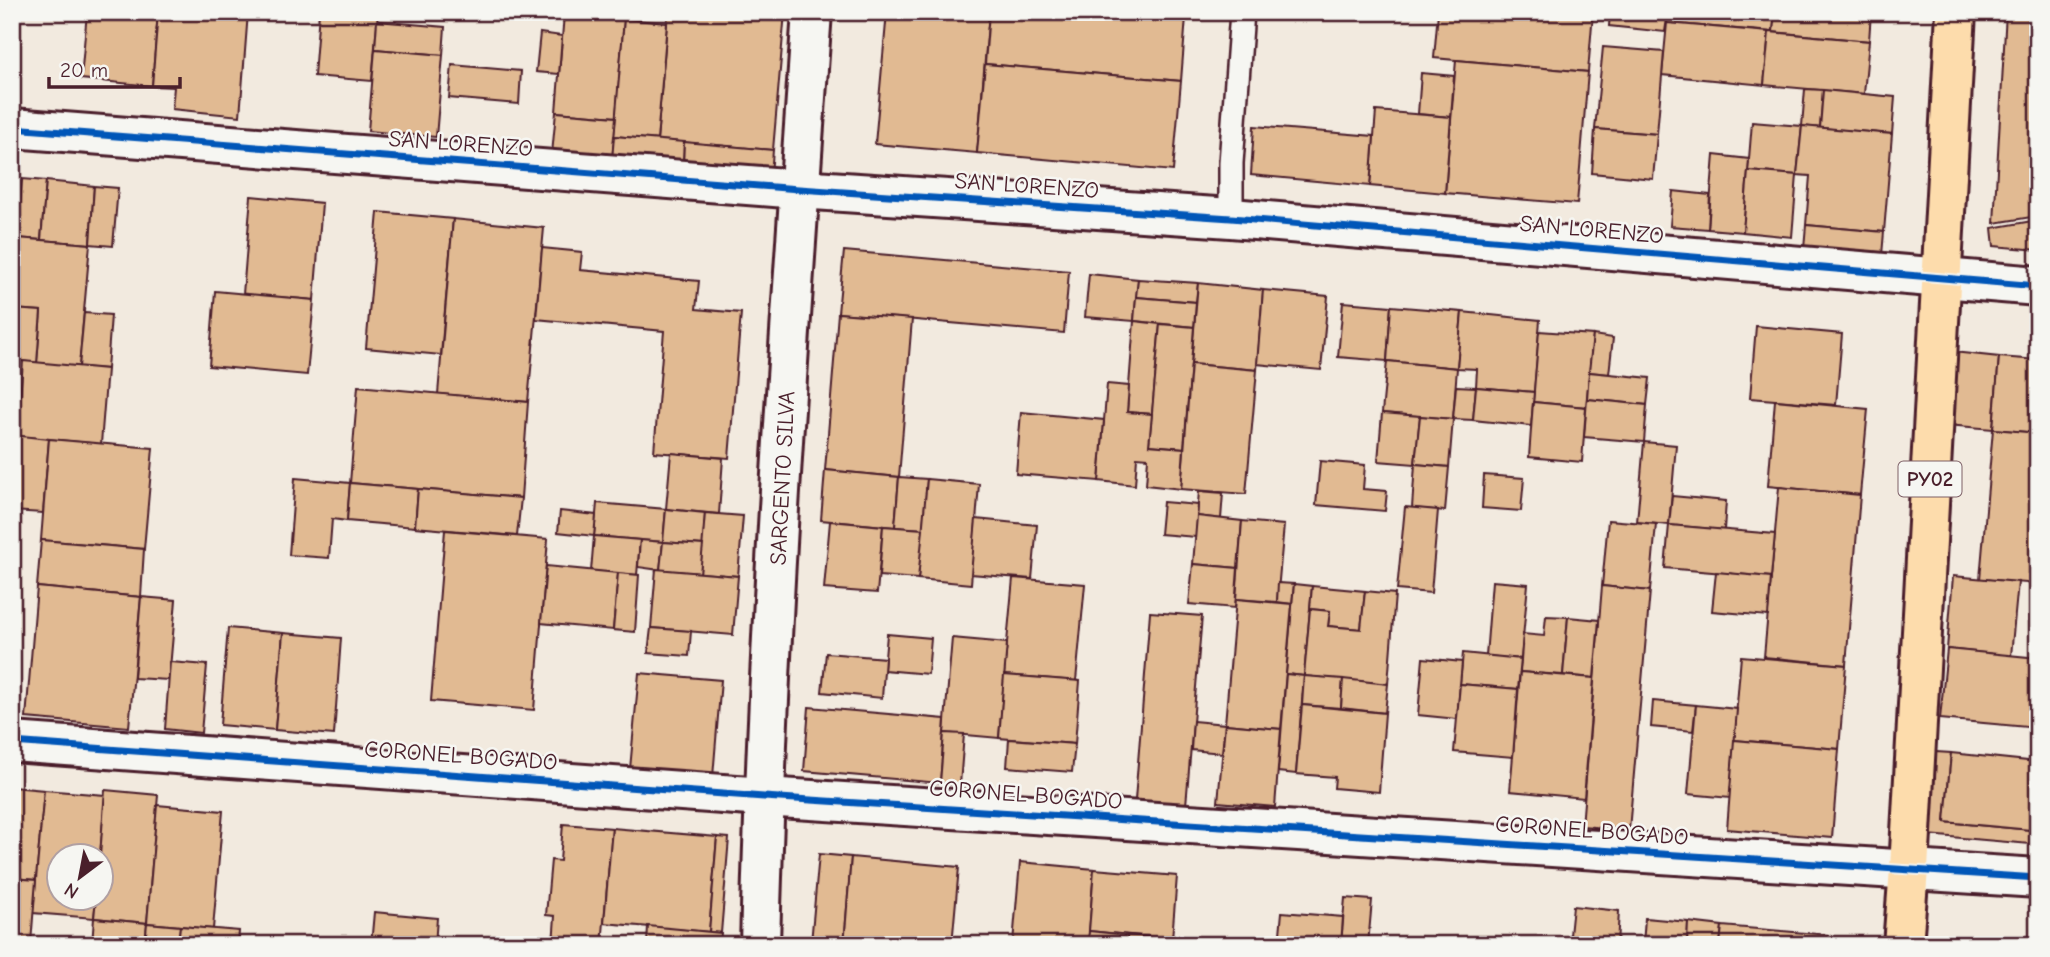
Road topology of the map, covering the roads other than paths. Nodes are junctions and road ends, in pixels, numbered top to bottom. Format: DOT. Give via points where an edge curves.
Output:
graph roads {
  1 [pos="812,12"];
  2 [pos="1242,12"];
  3 [pos="1956,12"];
  4 [pos="12,128"];
  5 [pos="799,189"];
  6 [pos="1231,218"];
  7 [pos="1940,278"];
  8 [pos="2038,286"];
  9 [pos="12,742"];
  10 [pos="764,797"];
  11 [pos="1909,869"];
  12 [pos="2038,878"];
  13 [pos="760,945"];
  14 [pos="1903,945"];
  1 -- 5 [label="street, SARGENTO SILVA"];
  2 -- 6 [label="lane"];
  3 -- 7 [label="highway, PY02"];
  4 -- 5 [label="street, SAN LORENZO"];
  5 -- 6 [label="street, SAN LORENZO"];
  5 -- 10 [label="street, SARGENTO SILVA"];
  6 -- 7 [label="street, SAN LORENZO"];
  7 -- 8 [label="street, SAN LORENZO"];
  7 -- 11 [label="highway, PY02"];
  9 -- 10 [label="street, CORONEL BOGADO"];
  10 -- 11 [label="street, CORONEL BOGADO"];
  10 -- 13 [label="street, SARGENTO SILVA"];
  11 -- 12 [label="street, CORONEL BOGADO"];
  11 -- 14 [label="highway, PY02"];
}
